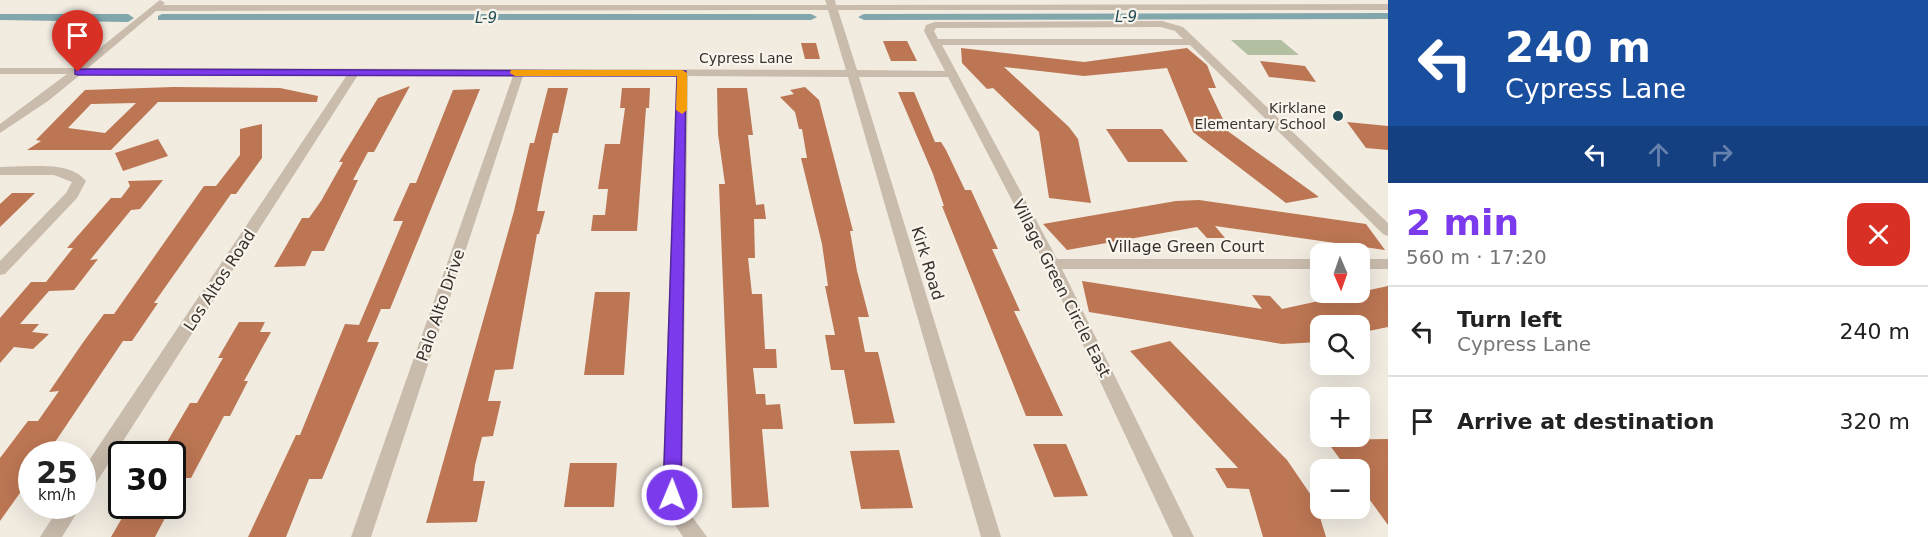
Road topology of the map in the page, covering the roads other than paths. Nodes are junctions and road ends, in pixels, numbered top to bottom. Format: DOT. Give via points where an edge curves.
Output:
graph roads {
  1 [pos="164,0"];
  2 [pos="267,2"];
  3 [pos="411,3"];
  4 [pos="831,3"];
  5 [pos="478,4"];
  6 [pos="581,4"];
  7 [pos="1388,7"];
  8 [pos="154,8"];
  9 [pos="935,42"];
  10 [pos="1192,42"];
  11 [pos="0,71"];
  12 [pos="78,72"];
  13 [pos="356,72"];
  14 [pos="519,73"];
  15 [pos="682,73"];
  16 [pos="852,74"];
  17 [pos="952,74"];
  18 [pos="0,129"];
  19 [pos="0,171"];
  20 [pos="1388,231"];
  21 [pos="1052,264"];
  22 [pos="1310,264"];
  23 [pos="1370,264"];
  24 [pos="1388,264"];
  25 [pos="0,270"];
  26 [pos="96,467"];
  27 [pos="63,519"];
  28 [pos="51,537"];
  29 [pos="361,537"];
  30 [pos="697,537"];
  31 [pos="991,537"];
  32 [pos="1184,537"];
  1 -- 8 [label="street"];
  2 -- 3 [label="street"];
  2 -- 8 [label="street" via="252,7"];
  3 -- 5 [label="street"];
  4 -- 6 [label="street"];
  4 -- 7 [label="street"];
  4 -- 16 [label="street, Kirk Road"];
  5 -- 6 [label="street"];
  8 -- 12 [label="street"];
  9 -- 10 [label="street"];
  9 -- 10 [label="street" via="929,31 935,25 1172,26"];
  9 -- 17 [label="street, Village Green Circle East"];
  10 -- 20 [label="street"];
  11 -- 12 [label="street, Cypress Lane"];
  12 -- 13 [label="street, Cypress Lane"];
  12 -- 18 [label="street"];
  13 -- 14 [label="street, Cypress Lane"];
  13 -- 26 [label="street, Los Altos Road"];
  14 -- 15 [label="street, Cypress Lane"];
  14 -- 29 [label="street, Palo Alto Drive"];
  15 -- 16 [label="street, Cypress Lane"];
  15 -- 30 [label="street" via="672,495 675,510"];
  16 -- 17 [label="street, Cypress Lane"];
  16 -- 31 [label="street, Kirk Road"];
  17 -- 21 [label="street, Village Green Circle East"];
  19 -- 25 [label="street" via="59,171 79,181 72,195"];
  21 -- 22 [label="street, Village Green Court"];
  21 -- 32 [label="street, Village Green Circle East"];
  23 -- 24 [label="street"];
  27 -- 28 [label="street"];
}
